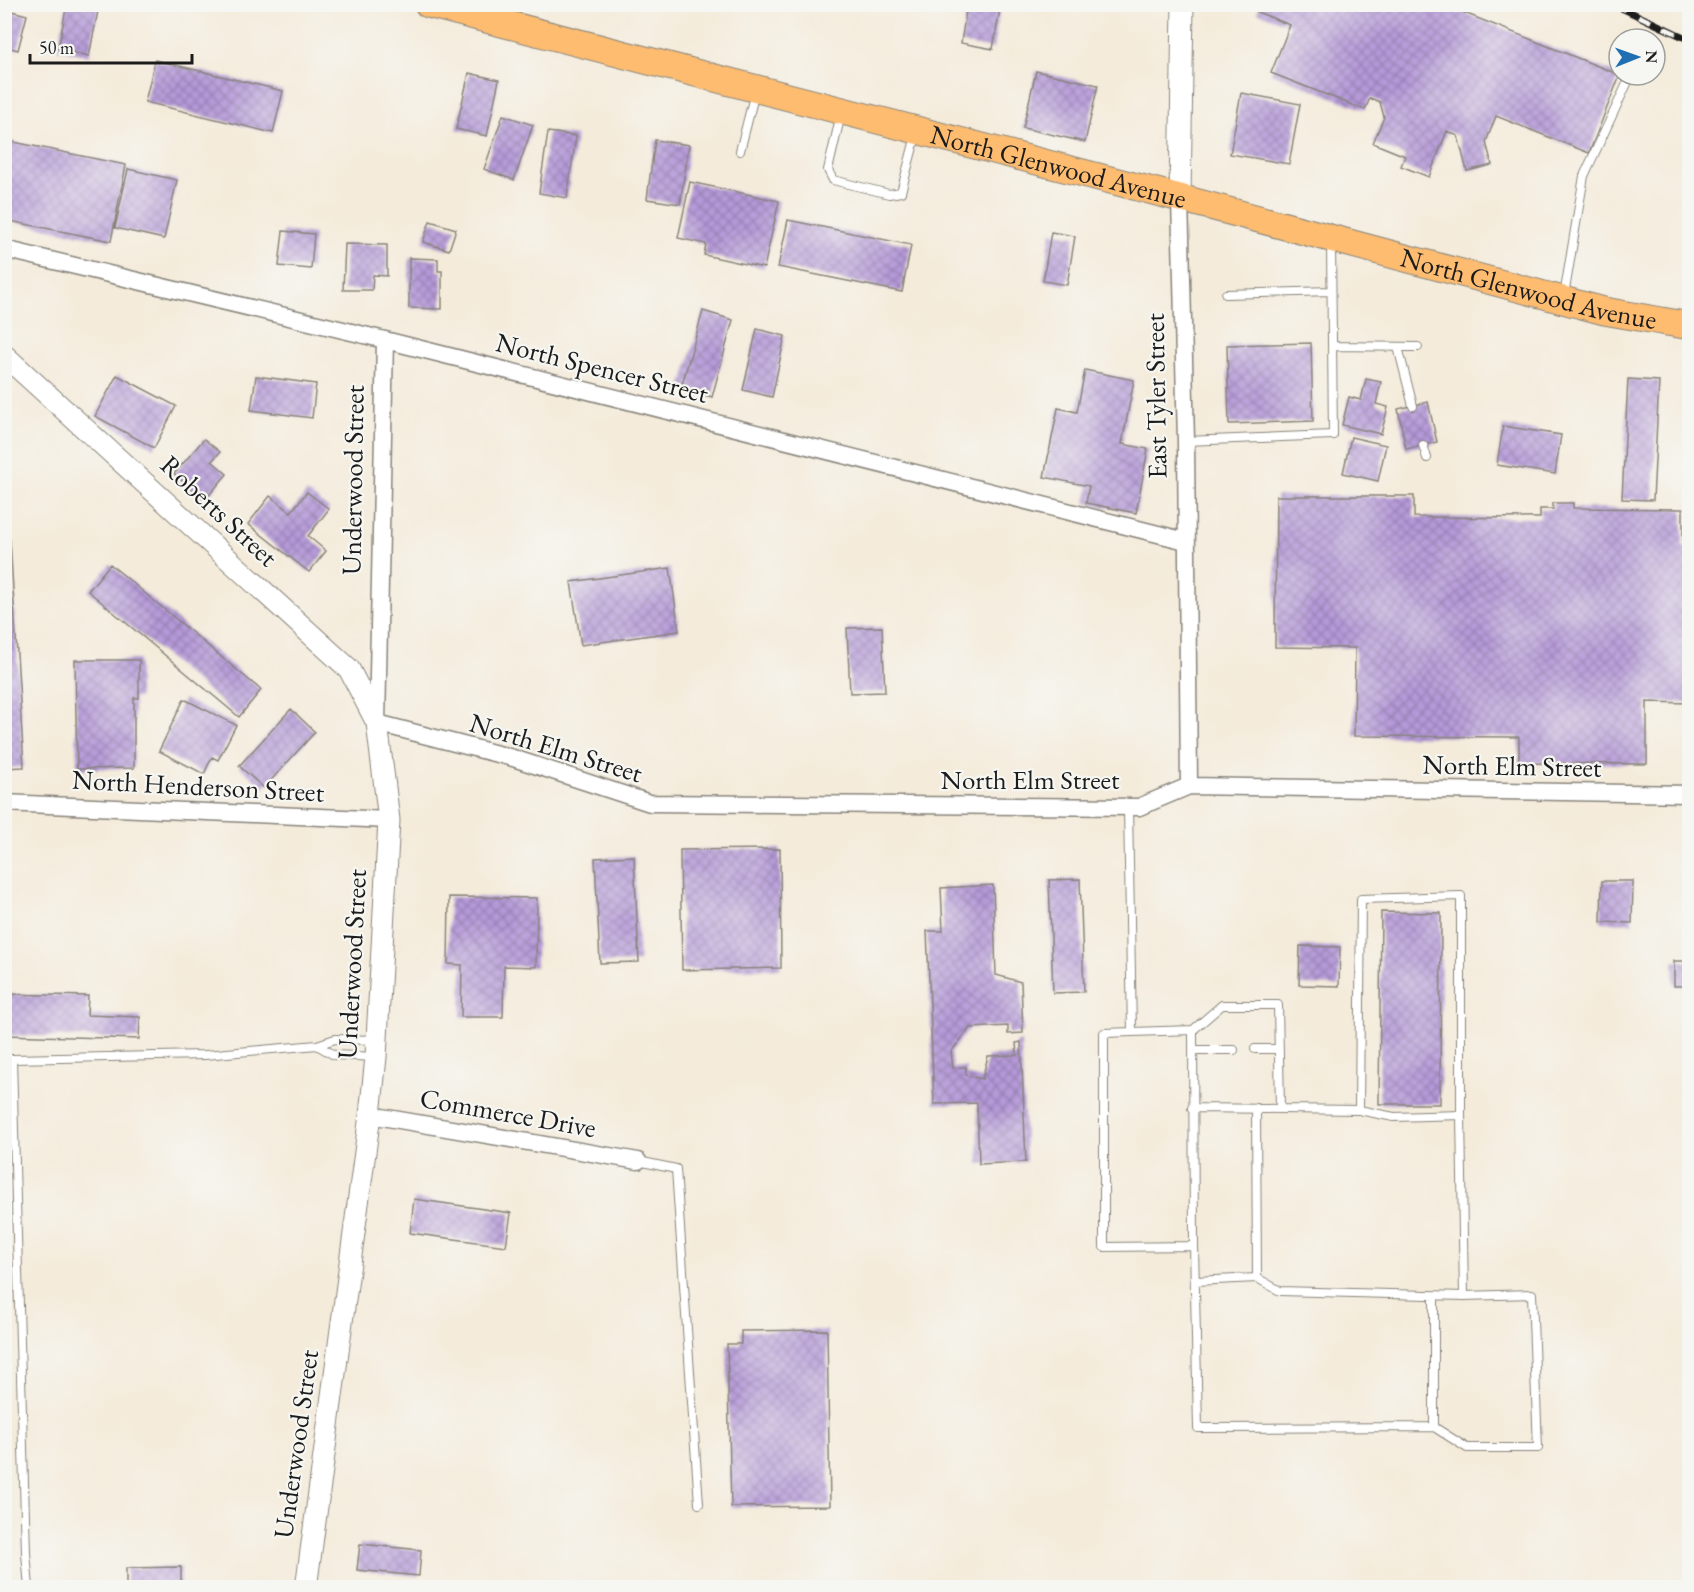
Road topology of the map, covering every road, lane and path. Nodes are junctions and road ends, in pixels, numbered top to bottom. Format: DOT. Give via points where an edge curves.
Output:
graph roads {
  1 [pos="428,4"];
  2 [pos="1183,4"];
  3 [pos="1625,87"];
  4 [pos="756,89"];
  5 [pos="842,111"];
  6 [pos="918,131"];
  7 [pos="740,151"];
  8 [pos="1180,198"];
  9 [pos="1331,239"];
  10 [pos="4,249"];
  11 [pos="1331,291"];
  12 [pos="1226,294"];
  13 [pos="1563,300"];
  14 [pos="1689,326"];
  15 [pos="385,340"];
  16 [pos="1333,346"];
  17 [pos="1398,347"];
  18 [pos="1418,347"];
  19 [pos="4,355"];
  20 [pos="1413,406"];
  21 [pos="1186,441"];
  22 [pos="1423,445"];
  23 [pos="1427,458"];
  24 [pos="1186,541"];
  25 [pos="377,723"];
  26 [pos="1190,786"];
  27 [pos="1689,794"];
  28 [pos="4,803"];
  29 [pos="1128,807"];
  30 [pos="389,820"];
  31 [pos="1193,1030"];
  32 [pos="1132,1032"];
  33 [pos="316,1045"];
  34 [pos="376,1048"];
  35 [pos="1255,1049"];
  36 [pos="1279,1049"];
  37 [pos="1193,1050"];
  38 [pos="1234,1050"];
  39 [pos="8,1059"];
  40 [pos="1192,1108"];
  41 [pos="1256,1108"];
  42 [pos="1280,1108"];
  43 [pos="1359,1110"];
  44 [pos="370,1115"];
  45 [pos="1461,1115"];
  46 [pos="638,1161"];
  47 [pos="1194,1246"];
  48 [pos="1257,1278"];
  49 [pos="1195,1281"];
  50 [pos="1434,1296"];
  51 [pos="1464,1296"];
  52 [pos="1434,1427"];
  53 [pos="699,1504"];
  54 [pos="29,1587"];
  55 [pos="306,1587"];
  1 -- 4 [label="main road, North Glenwood Avenue"];
  2 -- 8 [label="street, East Tyler Street"];
  3 -- 13 [label="lane" via="1584,176"];
  4 -- 5 [label="main road, North Glenwood Avenue"];
  4 -- 7 [label="lane"];
  5 -- 6 [label="main road, North Glenwood Avenue"];
  5 -- 6 [label="lane" via="828,170 833,180 855,186 889,194 901,192"];
  6 -- 8 [label="main road, North Glenwood Avenue"];
  8 -- 9 [label="main road, North Glenwood Avenue"];
  8 -- 21 [label="street, East Tyler Street"];
  9 -- 11 [label="lane"];
  9 -- 13 [label="main road, North Glenwood Avenue"];
  10 -- 15 [label="street, North Spencer Street"];
  11 -- 12 [label="lane"];
  11 -- 16 [label="lane"];
  13 -- 14 [label="main road, North Glenwood Avenue"];
  15 -- 24 [label="street, North Spencer Street"];
  15 -- 25 [label="street, Underwood Street"];
  16 -- 17 [label="lane"];
  16 -- 21 [label="lane" via="1333,435"];
  17 -- 18 [label="lane"];
  17 -- 20 [label="lane"];
  19 -- 25 [label="street, Roberts Street" via="349,669"];
  21 -- 24 [label="street, East Tyler Street"];
  22 -- 23 [label="lane"];
  24 -- 26 [label="street, East Tyler Street"];
  25 -- 29 [label="street, North Elm Street" via="513,758 650,803"];
  25 -- 30 [label="street, Underwood Street"];
  26 -- 27 [label="street, North Elm Street"];
  26 -- 29 [label="street, North Elm Street" via="1139,807"];
  28 -- 30 [label="street, North Henderson Street"];
  29 -- 32 [label="lane"];
  30 -- 34 [label="street, Underwood Street"];
  31 -- 32 [label="lane"];
  31 -- 36 [label="lane" via="1222,1005 1278,1005"];
  31 -- 37 [label="lane"];
  32 -- 47 [label="lane" via="1104,1033 1104,1247"];
  33 -- 34 [label="lane" via="335,1039"];
  33 -- 34 [label="lane" via="334,1055"];
  33 -- 39 [label="lane" via="205,1056"];
  34 -- 44 [label="street, Underwood Street"];
  35 -- 36 [label="lane"];
  36 -- 42 [label="lane"];
  37 -- 38 [label="lane"];
  37 -- 40 [label="lane"];
  39 -- 54 [label="lane"];
  40 -- 41 [label="lane"];
  40 -- 47 [label="lane"];
  41 -- 42 [label="lane"];
  41 -- 48 [label="lane"];
  42 -- 43 [label="lane"];
  43 -- 45 [label="lane" via="1394,1118"];
  43 -- 45 [label="lane" via="1361,898 1461,896"];
  44 -- 46 [label="street, Commerce Drive"];
  44 -- 55 [label="street, Underwood Street"];
  45 -- 51 [label="lane"];
  46 -- 53 [label="lane" via="676,1169"];
  47 -- 49 [label="lane"];
  48 -- 49 [label="lane"];
  48 -- 50 [label="lane" via="1280,1291"];
  49 -- 52 [label="lane" via="1198,1428"];
  50 -- 51 [label="lane"];
  50 -- 52 [label="lane"];
  51 -- 52 [label="lane" via="1532,1294 1538,1448 1467,1448"];
}
